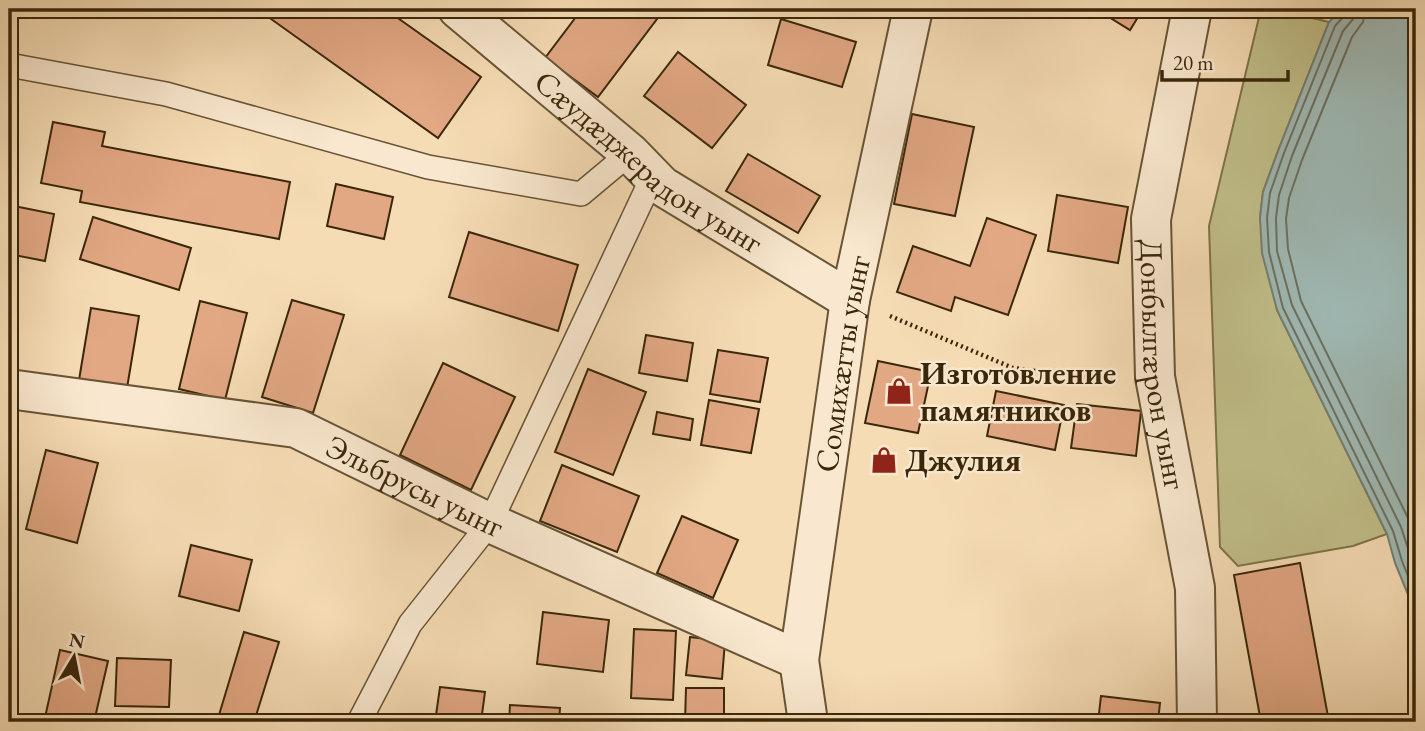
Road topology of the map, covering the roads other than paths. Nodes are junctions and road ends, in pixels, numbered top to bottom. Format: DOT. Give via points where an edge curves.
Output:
graph roads {
  1 [pos="458,9"];
  2 [pos="914,9"];
  3 [pos="1192,9"];
  4 [pos="9,65"];
  5 [pos="642,165"];
  6 [pos="850,300"];
  7 [pos="9,389"];
  8 [pos="491,523"];
  9 [pos="799,660"];
  10 [pos="359,722"];
  11 [pos="808,722"];
  12 [pos="1197,722"];
  1 -- 5 [label="street, Сæудæджерадон уынг"];
  2 -- 6 [label="street, Сомихæгты уынг"];
  3 -- 12 [label="street, Донбылгæрон уынг" via="1151,219 1154,377 1195,588"];
  4 -- 5 [label="lane" via="166,94 428,167 581,194"];
  5 -- 6 [label="street, Сæудæджерадон уынг" via="662,186"];
  5 -- 8 [label="lane"];
  6 -- 9 [label="street, Сомихæгты уынг"];
  7 -- 8 [label="street, Эльбрусы уынг" via="296,428"];
  8 -- 9 [label="street, Эльбрусы уынг"];
  8 -- 10 [label="lane" via="410,624"];
  9 -- 11 [label="street, Сомихæгты уынг"];
}
